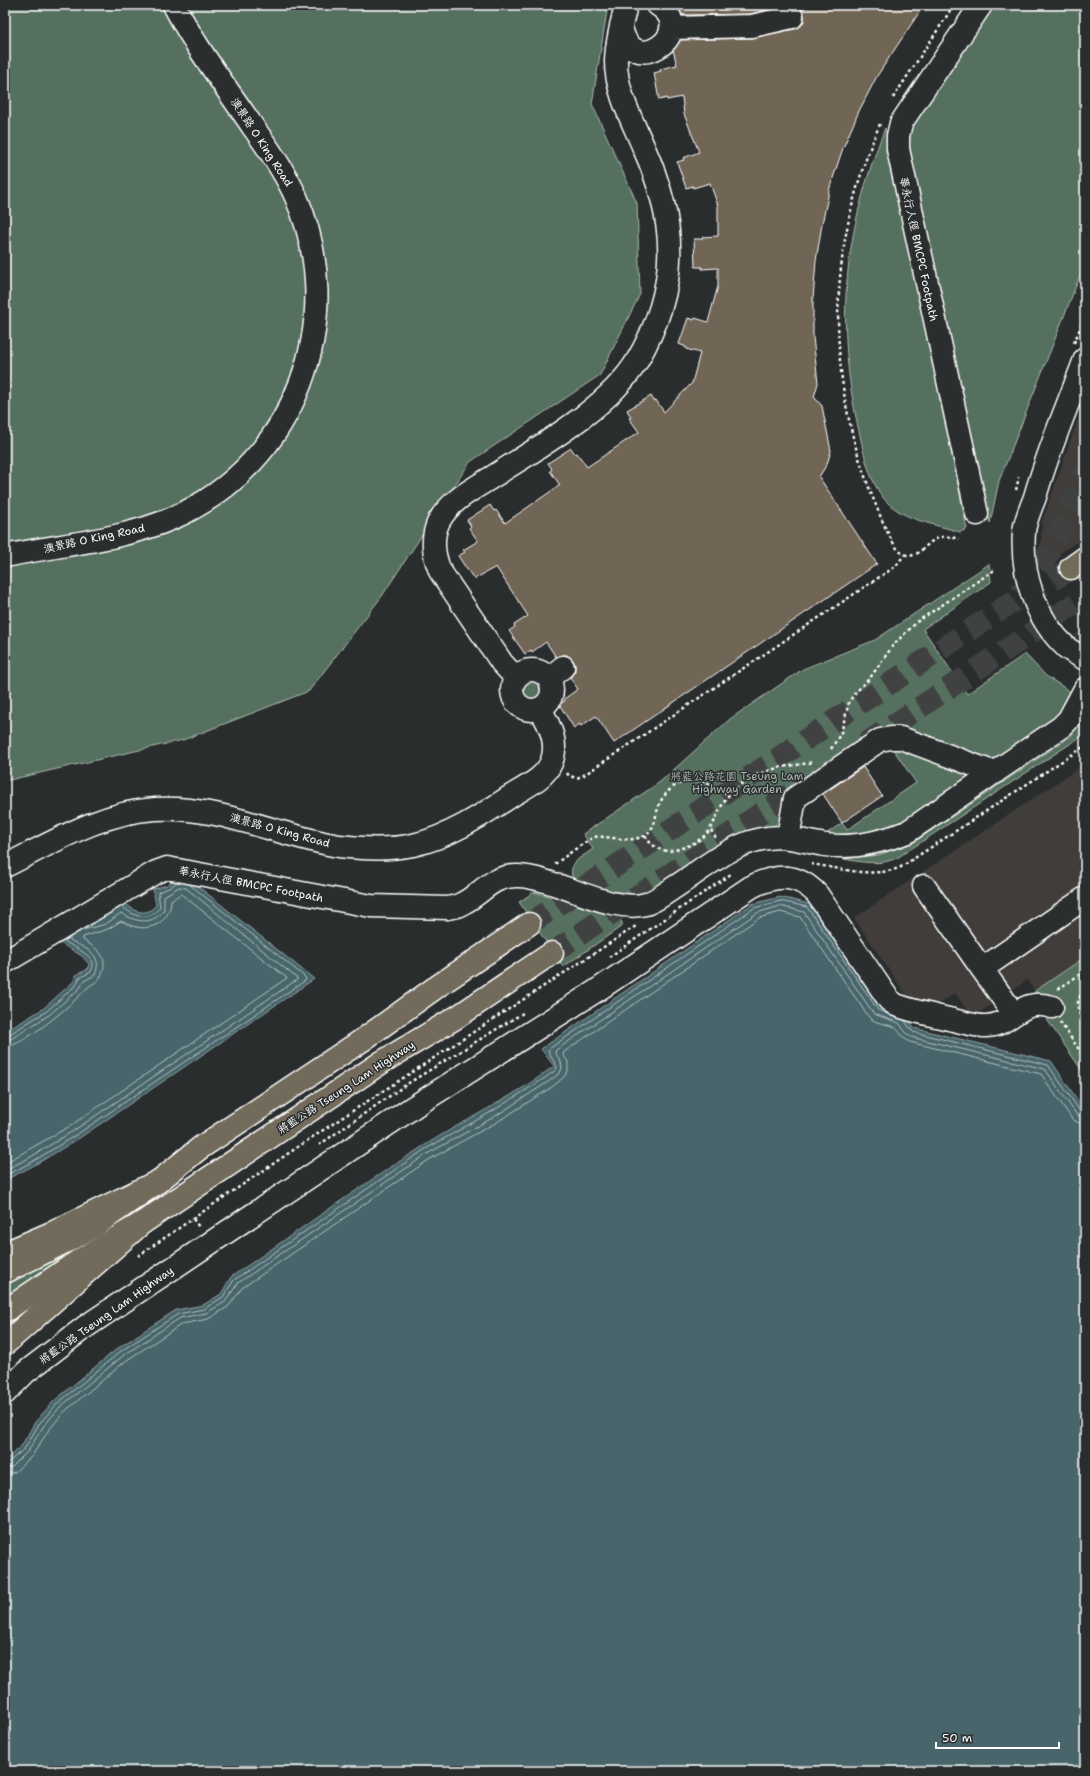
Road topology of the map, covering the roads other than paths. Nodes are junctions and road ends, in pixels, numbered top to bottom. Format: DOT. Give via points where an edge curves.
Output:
graph roads {
  1 [pos="174,5"];
  2 [pos="658,5"];
  3 [pos="980,5"];
  4 [pos="626,12"];
  5 [pos="792,17"];
  6 [pos="671,28"];
  7 [pos="1085,359"];
  8 [pos="977,514"];
  9 [pos="5,556"];
  10 [pos="1085,659"];
  11 [pos="516,678"];
  12 [pos="1085,689"];
  13 [pos="540,709"];
  14 [pos="995,773"];
  15 [pos="788,838"];
  16 [pos="5,866"];
  17 [pos="924,886"];
  18 [pos="1085,898"];
  19 [pos="529,924"];
  20 [pos="552,953"];
  21 [pos="5,962"];
  22 [pos="982,969"];
  23 [pos="1052,1007"];
  24 [pos="1014,1014"];
  25 [pos="159,1181"];
  26 [pos="142,1223"];
  27 [pos="5,1253"];
  28 [pos="5,1272"];
  29 [pos="5,1311"];
  30 [pos="5,1344"];
  31 [pos="5,1393"];
  1 -- 9 [label="street, 澳景路 O King Road" via="206,59 281,168 308,228 315,261 317,295 315,330 305,371 291,406 266,445 245,469 205,501 149,527"];
  2 -- 6 [label="street" via="670,19"];
  3 -- 8 [label="street, 華永行人徑 BMCPC Footpath" via="901,123 898,136 898,149"];
  4 -- 6 [label="street" via="622,35 633,48 641,51 650,52 658,49 665,43"];
  4 -- 11 [label="street" via="616,62 619,86 664,201 669,234 669,268 663,302 652,334 635,363 614,390 570,426 455,502 439,521 434,537 434,554 440,570 502,663"];
  5 -- 6 [label="street" via="752,26"];
  7 -- 10 [label="street" via="1043,468 1024,531 1024,559 1037,609 1053,633 1068,649"];
  11 -- 13 [label="street" via="512,690 516,702 527,709"];
  11 -- 13 [label="street" via="520,673 533,669 556,672 552,695"];
  12 -- 14 [label="street, 華永行人徑 BMCPC Footpath" via="1061,728"];
  13 -- 16 [label="street, 澳景路 O King Road" via="549,723 554,742 553,757 556,771 534,781 461,826 428,841 400,847 371,849 338,846 222,814 187,809 155,809 126,813 99,822"];
  14 -- 15 [label="street, 華永行人徑 BMCPC Footpath" via="907,832 892,838 842,846"];
  14 -- 15 [label="street" via="901,738 880,740 796,798"];
  15 -- 21 [label="street, 華永行人徑 BMCPC Footpath" via="767,838 742,845 655,900 638,906 620,904 517,876 496,880 459,906 371,906 168,868 156,872"];
  17 -- 22 [label="street"];
  18 -- 22 [label="street"];
  19 -- 25 [label="main road" via="364,1039 200,1148"];
  20 -- 26 [label="main road, 將藍公路 Tseung Lam Highway" via="457,1017 382,1062"];
  22 -- 24 [label="street"];
  23 -- 24 [label="street, 將藍公路 Tseung Lam Highway" via="1032,1004"];
  24 -- 31 [label="street, 將藍公路 Tseung Lam Highway" via="1001,1023 984,1026 896,1005 889,1000 818,894 808,884 785,878 763,881 250,1215 85,1327 26,1372"];
  25 -- 27 [label="main road"];
  25 -- 28 [label="main road" via="96,1225"];
  26 -- 29 [label="main road" via="78,1261"];
  26 -- 30 [label="main road"];
}
